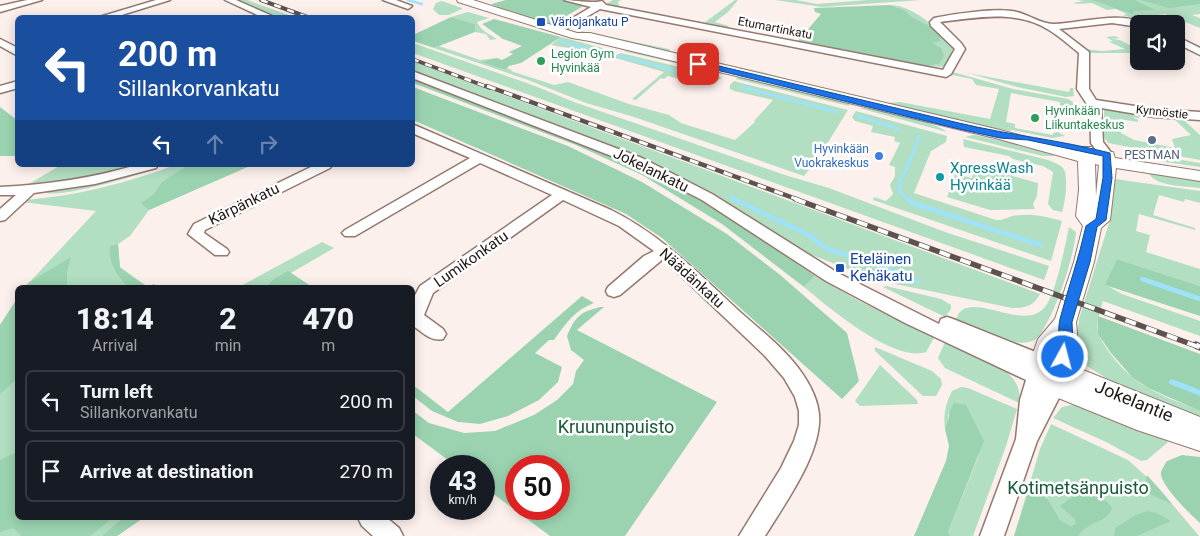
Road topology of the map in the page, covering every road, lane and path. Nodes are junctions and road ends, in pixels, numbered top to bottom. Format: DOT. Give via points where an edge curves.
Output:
graph roads {
  1 [pos="38,0"];
  2 [pos="166,0"];
  3 [pos="229,0"];
  4 [pos="387,0"];
  5 [pos="462,0"];
  6 [pos="568,0"];
  7 [pos="608,0"];
  8 [pos="408,6"];
  9 [pos="599,6"];
  10 [pos="0,9"];
  11 [pos="111,15"];
  12 [pos="266,15"];
  13 [pos="1130,23"];
  14 [pos="1051,27"];
  15 [pos="559,30"];
  16 [pos="15,41"];
  17 [pos="1,43"];
  18 [pos="1185,44"];
  19 [pos="15,51"];
  20 [pos="1200,52"];
  21 [pos="415,75"];
  22 [pos="15,85"];
  23 [pos="0,90"];
  24 [pos="1094,104"];
  25 [pos="1200,116"];
  26 [pos="415,129"];
  27 [pos="1097,153"];
  28 [pos="479,158"];
  29 [pos="143,167"];
  30 [pos="320,167"];
  31 [pos="1200,170"];
  32 [pos="1200,176"];
  33 [pos="28,190"];
  34 [pos="0,191"];
  35 [pos="562,195"];
  36 [pos="0,217"];
  37 [pos="350,233"];
  38 [pos="221,252"];
  39 [pos="664,252"];
  40 [pos="614,292"];
  41 [pos="415,315"];
  42 [pos="415,318"];
  43 [pos="437,334"];
  44 [pos="1048,374"];
  45 [pos="1200,428"];
  46 [pos="1200,440"];
  47 [pos="372,520"];
  48 [pos="391,536"];
  49 [pos="751,536"];
  50 [pos="992,536"];
  1 -- 10 [label="street"];
  2 -- 11 [label="street"];
  3 -- 12 [label="street"];
  4 -- 8 [label="street"];
  5 -- 15 [label="main road"];
  6 -- 9 [label="street, Etumartinkatu"];
  7 -- 9 [label="street"];
  9 -- 14 [label="street, Etumartinkatu" via="946,74 960,49 936,26 937,20 1008,13"];
  9 -- 15 [label="street"];
  13 -- 14 [label="street" via="1112,20"];
  14 -- 24 [label="street" via="1084,52 1083,89"];
  15 -- 27 [label="main road" via="1027,144"];
  16 -- 17 [label="street"];
  17 -- 19 [label="street"];
  18 -- 20 [label="street"];
  21 -- 44 [label="street, Jokelankatu" via="610,150 663,174 707,198 832,278 910,319 1006,361"];
  22 -- 23 [label="street"];
  24 -- 25 [label="street, Kynnöstie"];
  24 -- 27 [label="street"];
  26 -- 28 [label="street, Näädänkatu"];
  27 -- 31 [label="main road"];
  27 -- 32 [label="main road"];
  27 -- 44 [label="main road" via="1108,178 1101,220 1092,226 1066,322 1067,345"];
  28 -- 35 [label="street, Näädänkatu"];
  28 -- 37 [label="street"];
  29 -- 33 [label="street" via="85,182"];
  30 -- 38 [label="street, Kärpänkatu" via="199,227 196,234"];
  33 -- 34 [label="street"];
  33 -- 36 [label="street"];
  35 -- 39 [label="street, Näädänkatu" via="623,223"];
  35 -- 41 [label="street, Lumikonkatu" via="426,290"];
  39 -- 40 [label="street"];
  39 -- 49 [label="street, Näädänkatu" via="781,360 800,387 809,412 806,438 794,467"];
  42 -- 43 [label="street, Lumikonkatu"];
  44 -- 45 [label="main road, Jokelantie"];
  44 -- 46 [label="main road, Jokelantie" via="1146,423"];
  44 -- 50 [label="street" via="1046,407 1027,439"];
  47 -- 48 [label="street"];
}
